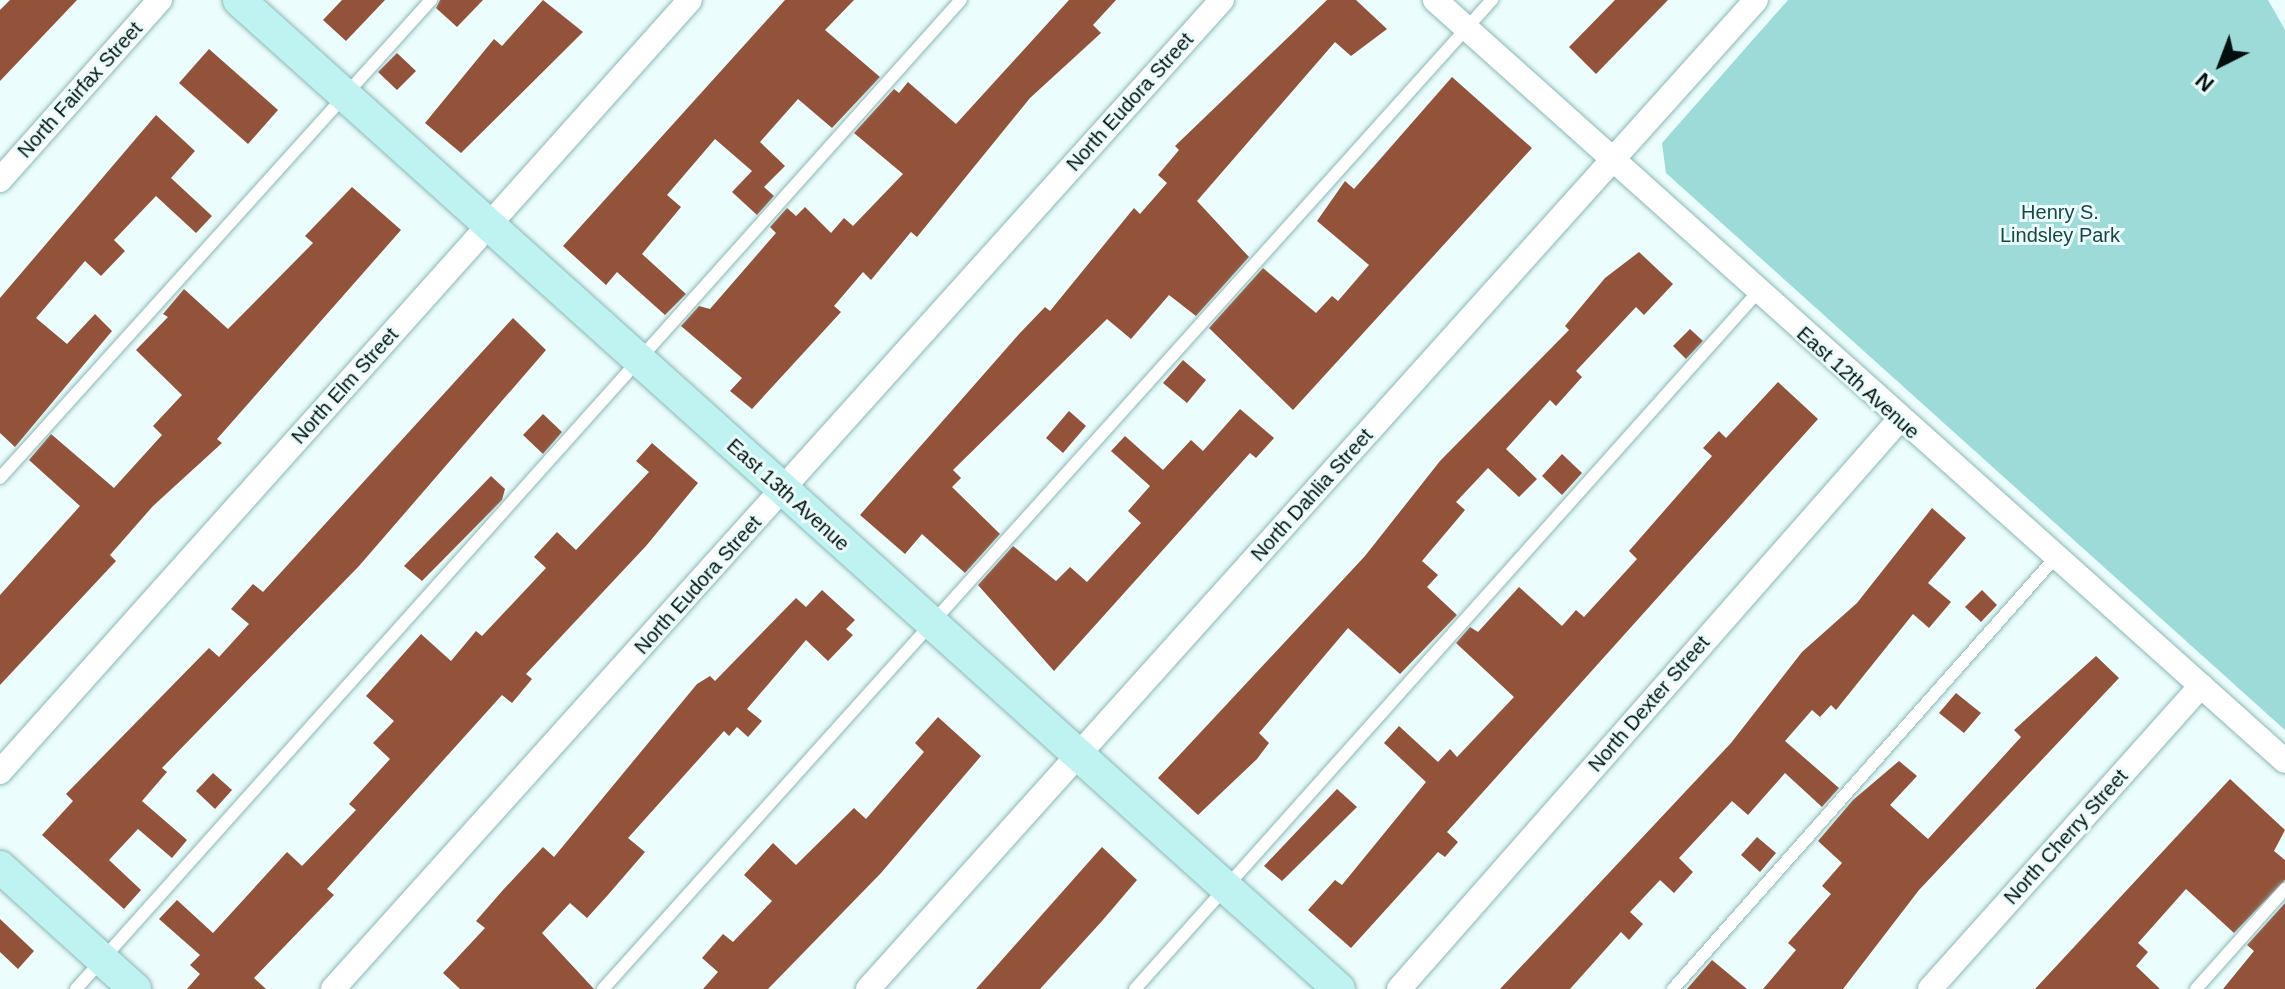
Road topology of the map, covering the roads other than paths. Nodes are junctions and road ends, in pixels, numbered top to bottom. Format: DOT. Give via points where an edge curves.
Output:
graph roads {
  1 [pos="160,0"];
  2 [pos="239,0"];
  3 [pos="431,0"];
  4 [pos="690,0"];
  5 [pos="961,0"];
  6 [pos="1222,0"];
  7 [pos="1435,0"];
  8 [pos="1492,0"];
  9 [pos="1756,0"];
  10 [pos="1467,29"];
  11 [pos="345,96"];
  12 [pos="1612,160"];
  13 [pos="0,180"];
  14 [pos="489,225"];
  15 [pos="1758,292"];
  16 [pos="637,359"];
  17 [pos="1899,420"];
  18 [pos="0,478"];
  19 [pos="783,492"];
  20 [pos="2055,558"];
  21 [pos="933,624"];
  22 [pos="2201,686"];
  23 [pos="1079,754"];
  24 [pos="2285,761"];
  25 [pos="0,772"];
  26 [pos="0,867"];
  27 [pos="1226,887"];
  28 [pos="2285,889"];
  29 [pos="103,959"];
  30 [pos="76,989"];
  31 [pos="135,989"];
  32 [pos="333,989"];
  33 [pos="603,989"];
  34 [pos="868,989"];
  35 [pos="1135,989"];
  36 [pos="1339,989"];
  37 [pos="1399,989"];
  38 [pos="1673,989"];
  39 [pos="1930,989"];
  40 [pos="2196,989"];
  1 -- 13 [label="street, North Fairfax Street"];
  2 -- 11 [label="main road, East 13th Avenue"];
  3 -- 11 [label="lane"];
  4 -- 14 [label="street, North Elm Street"];
  5 -- 16 [label="lane"];
  6 -- 19 [label="street, North Eudora Street"];
  7 -- 10 [label="street, East 12th Avenue"];
  8 -- 10 [label="lane"];
  9 -- 12 [label="street, North Dahlia Street"];
  10 -- 12 [label="street, East 12th Avenue"];
  10 -- 21 [label="lane"];
  11 -- 14 [label="main road, East 13th Avenue"];
  11 -- 18 [label="lane"];
  12 -- 15 [label="street, East 12th Avenue"];
  12 -- 23 [label="street, North Dahlia Street"];
  14 -- 16 [label="main road, East 13th Avenue"];
  14 -- 25 [label="street, North Elm Street"];
  15 -- 17 [label="street, East 12th Avenue"];
  15 -- 27 [label="lane"];
  16 -- 19 [label="main road, East 13th Avenue"];
  16 -- 29 [label="lane"];
  17 -- 20 [label="street, East 12th Avenue"];
  17 -- 37 [label="street, North Dexter Street"];
  19 -- 21 [label="main road, East 13th Avenue"];
  19 -- 32 [label="street, North Eudora Street"];
  20 -- 22 [label="street, East 12th Avenue"];
  20 -- 38 [label="lane"];
  21 -- 23 [label="main road, East 13th Avenue"];
  21 -- 33 [label="lane"];
  22 -- 24 [label="street, East 12th Avenue"];
  22 -- 39 [label="street, North Cherry Street"];
  23 -- 27 [label="main road, East 13th Avenue"];
  23 -- 34 [label="street, North Dahlia Street"];
  26 -- 29 [label="main road"];
  27 -- 35 [label="lane"];
  27 -- 36 [label="main road, East 13th Avenue"];
  28 -- 40 [label="lane"];
  29 -- 30 [label="lane"];
  29 -- 31 [label="main road"];
}
